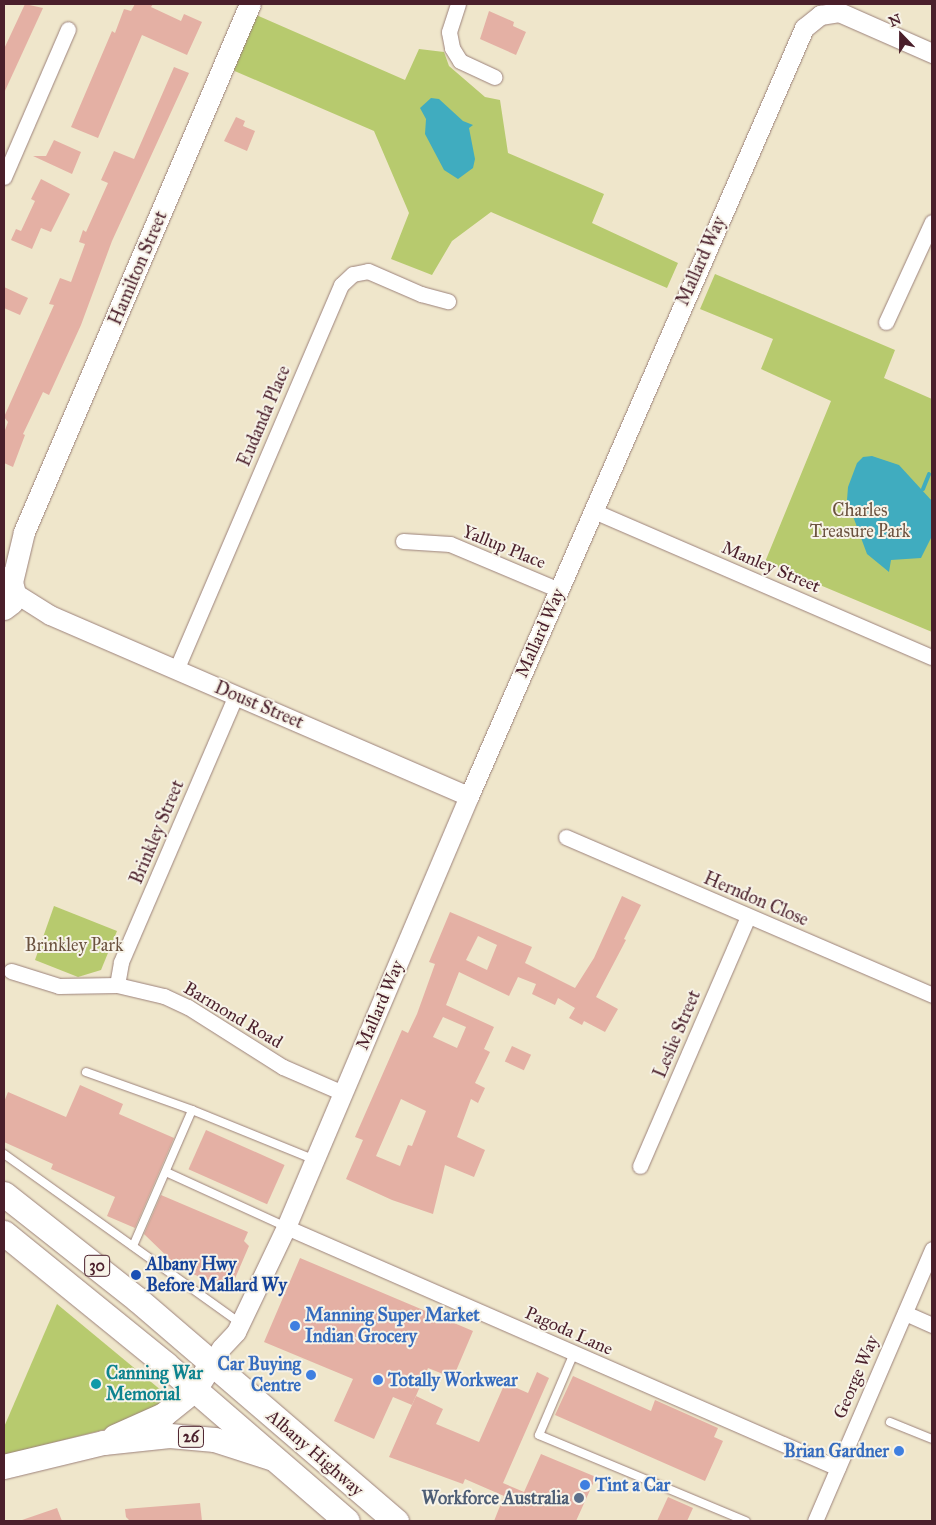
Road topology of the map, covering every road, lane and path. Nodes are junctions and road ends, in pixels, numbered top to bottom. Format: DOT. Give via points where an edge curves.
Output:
graph roads {
  1 [pos="250,4"];
  2 [pos="458,4"];
  3 [pos="68,29"];
  4 [pos="932,53"];
  5 [pos="495,76"];
  6 [pos="4,177"];
  7 [pos="932,222"];
  8 [pos="448,301"];
  9 [pos="886,322"];
  10 [pos="594,511"];
  11 [pos="403,541"];
  12 [pos="8,588"];
  13 [pos="559,590"];
  14 [pos="932,657"];
  15 [pos="176,670"];
  16 [pos="236,695"];
  17 [pos="468,796"];
  18 [pos="566,836"];
  19 [pos="748,917"];
  20 [pos="11,970"];
  21 [pos="117,985"];
  22 [pos="932,995"];
  23 [pos="86,1072"];
  24 [pos="343,1093"];
  25 [pos="192,1110"];
  26 [pos="4,1154"];
  27 [pos="315,1160"];
  28 [pos="640,1166"];
  29 [pos="166,1172"];
  30 [pos="4,1194"];
  31 [pos="286,1227"];
  32 [pos="4,1233"];
  33 [pos="132,1246"];
  34 [pos="932,1249"];
  35 [pos="905,1313"];
  36 [pos="932,1325"];
  37 [pos="239,1328"];
  38 [pos="574,1353"];
  39 [pos="212,1363"];
  40 [pos="195,1390"];
  41 [pos="890,1422"];
  42 [pos="932,1439"];
  43 [pos="104,1443"];
  44 [pos="274,1459"];
  45 [pos="4,1467"];
  46 [pos="838,1468"];
  47 [pos="347,1521"];
  48 [pos="396,1521"];
  49 [pos="746,1521"];
  50 [pos="815,1521"];
  1 -- 12 [label="main road, Hamilton Street" via="24,532"];
  2 -- 5 [label="street" via="450,32 452,48 460,61"];
  3 -- 6 [label="street"];
  4 -- 10 [label="street, Mallard Way" via="839,12 820,15 804,28"];
  7 -- 9 [label="street"];
  8 -- 15 [label="street, Eudanda Place" via="421,294 368,272 353,274 341,285"];
  10 -- 13 [label="street, Mallard Way"];
  10 -- 14 [label="street, Manley Street"];
  11 -- 13 [label="street, Yallup Place" via="450,544"];
  12 -- 15 [label="street, Doust Street" via="50,615"];
  13 -- 17 [label="street, Mallard Way"];
  15 -- 16 [label="street, Doust Street"];
  16 -- 17 [label="street, Doust Street"];
  16 -- 21 [label="street, Brinkley Street" via="122,962"];
  17 -- 24 [label="street, Mallard Way"];
  18 -- 19 [label="street, Herndon Close"];
  19 -- 22 [label="street, Herndon Close"];
  19 -- 28 [label="street, Leslie Street"];
  20 -- 21 [label="street, Barmond Road" via="59,986"];
  21 -- 24 [label="street, Barmond Road" via="164,996 188,1007 283,1067"];
  23 -- 25 [label="lane"];
  24 -- 27 [label="street, Mallard Way"];
  25 -- 27 [label="lane"];
  25 -- 29 [label="lane"];
  26 -- 33 [label="lane"];
  27 -- 31 [label="street, Mallard Way"];
  29 -- 31 [label="lane"];
  29 -- 33 [label="lane" via="152,1196"];
  30 -- 39 [label="highway, Albany Highway / 30" via="84,1255"];
  31 -- 37 [label="street, Mallard Way"];
  31 -- 38 [label="street, Pagoda Lane"];
  32 -- 40 [label="highway, Albany Highway / 30"];
  33 -- 37 [label="lane"];
  34 -- 35 [label="street, George Way"];
  35 -- 36 [label="street"];
  35 -- 46 [label="street, George Way"];
  37 -- 39 [label="street, Mallard Way" via="220,1348"];
  38 -- 46 [label="street, Pagoda Lane"];
  38 -- 49 [label="lane" via="539,1435"];
  39 -- 40 [label="main road, 26"];
  39 -- 48 [label="highway, Albany Highway / 30"];
  40 -- 43 [label="main road, 26" via="164,1415"];
  40 -- 44 [label="highway, Albany Highway / 30"];
  41 -- 42 [label="lane"];
  43 -- 44 [label="main road, 26" via="170,1436 198,1437"];
  43 -- 45 [label="main road, 26"];
  44 -- 47 [label="highway, Albany Highway / 30"];
  46 -- 50 [label="street, George Way"];
}
